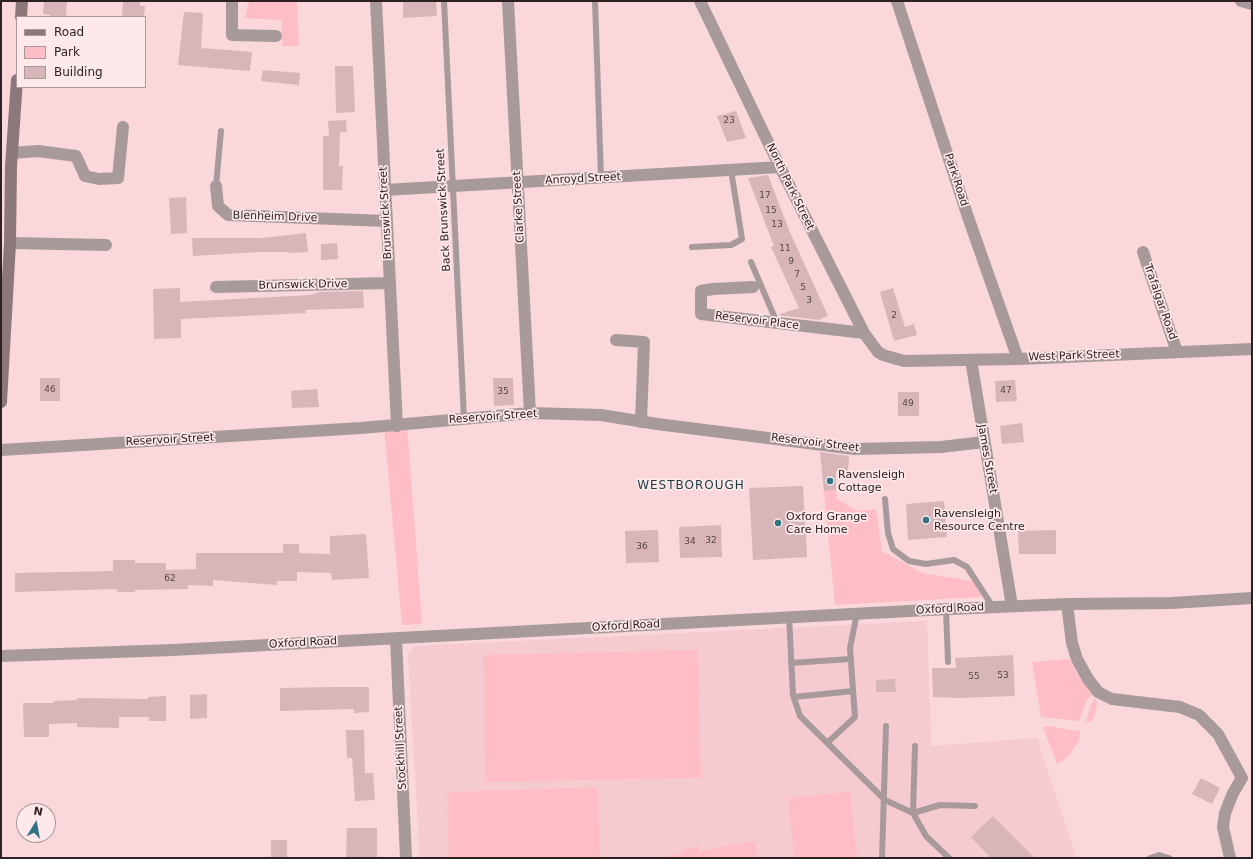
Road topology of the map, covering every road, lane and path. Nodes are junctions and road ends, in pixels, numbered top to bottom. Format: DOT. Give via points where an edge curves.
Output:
graph roads {
  1 [pos="22,1"];
  2 [pos="232,1"];
  3 [pos="376,1"];
  4 [pos="444,1"];
  5 [pos="508,1"];
  6 [pos="596,1"];
  7 [pos="700,1"];
  8 [pos="897,1"];
  9 [pos="1241,1"];
  10 [pos="1252,4"];
  11 [pos="21,16"];
  12 [pos="276,36"];
  13 [pos="16,88"];
  14 [pos="123,126"];
  15 [pos="220,132"];
  16 [pos="12,153"];
  17 [pos="780,167"];
  18 [pos="731,170"];
  19 [pos="601,178"];
  20 [pos="518,182"];
  21 [pos="216,186"];
  22 [pos="453,186"];
  23 [pos="385,190"];
  24 [pos="387,221"];
  25 [pos="10,243"];
  26 [pos="106,245"];
  27 [pos="692,247"];
  28 [pos="1143,252"];
  29 [pos="751,262"];
  30 [pos="390,283"];
  31 [pos="216,287"];
  32 [pos="753,287"];
  33 [pos="777,323"];
  34 [pos="864,333"];
  35 [pos="616,340"];
  36 [pos="1252,349"];
  37 [pos="1177,352"];
  38 [pos="896,359"];
  39 [pos="1018,359"];
  40 [pos="970,360"];
  41 [pos="1,402"];
  42 [pos="530,413"];
  43 [pos="464,419"];
  44 [pos="641,422"];
  45 [pos="397,426"];
  46 [pos="984,442"];
  47 [pos="1,450"];
  48 [pos="885,499"];
  49 [pos="1252,598"];
  50 [pos="1067,604"];
  51 [pos="1012,606"];
  52 [pos="993,607"];
  53 [pos="946,609"];
  54 [pos="857,613"];
  55 [pos="789,616"];
  56 [pos="396,639"];
  57 [pos="1,656"];
  58 [pos="850,659"];
  59 [pos="948,662"];
  60 [pos="791,663"];
  61 [pos="853,691"];
  62 [pos="794,697"];
  63 [pos="886,726"];
  64 [pos="827,743"];
  65 [pos="915,746"];
  66 [pos="1247,779"];
  67 [pos="885,800"];
  68 [pos="975,806"];
  69 [pos="913,813"];
  70 [pos="406,858"];
  71 [pos="882,858"];
  72 [pos="949,858"];
  73 [pos="1150,858"];
  74 [pos="1169,858"];
  75 [pos="1230,858"];
  1 -- 11 [label="street"];
  2 -- 12 [label="street" via="232,35"];
  3 -- 23 [label="street, Brunswick Street"];
  4 -- 22 [label="lane, Back Brunswick Street"];
  5 -- 20 [label="street, Clarke Street"];
  6 -- 19 [label="lane"];
  7 -- 17 [label="street, North Park Street"];
  8 -- 39 [label="street, Park Road"];
  9 -- 10 [label="street"];
  13 -- 16 [label="street"];
  14 -- 16 [label="street" via="118,178 99,179 85,176 76,156 38,151"];
  15 -- 21 [label="lane, Blenheim Drive"];
  16 -- 25 [label="street"];
  17 -- 18 [label="street, Anroyd Street"];
  17 -- 34 [label="street, North Park Street"];
  18 -- 19 [label="street, Anroyd Street"];
  18 -- 27 [label="lane" via="742,239 731,245"];
  19 -- 20 [label="street, Anroyd Street"];
  20 -- 22 [label="street, Anroyd Street"];
  20 -- 42 [label="street, Clarke Street"];
  21 -- 24 [label="street, Blenheim Drive" via="218,206 228,216"];
  22 -- 23 [label="street, Anroyd Street"];
  22 -- 43 [label="lane, Back Brunswick Street"];
  23 -- 24 [label="street, Brunswick Street"];
  24 -- 30 [label="street, Brunswick Street"];
  25 -- 26 [label="street"];
  25 -- 41 [label="street"];
  28 -- 37 [label="street, Trafalgar Road"];
  29 -- 33 [label="lane"];
  30 -- 31 [label="street, Brunswick Drive"];
  30 -- 45 [label="street, Brunswick Street"];
  32 -- 33 [label="street, Reservoir Place" via="701,291 701,314"];
  33 -- 34 [label="street, Reservoir Place"];
  34 -- 38 [label="street, North Park Street" via="878,352"];
  35 -- 44 [label="street" via="644,342"];
  36 -- 37 [label="street, West Park Street"];
  37 -- 39 [label="street, West Park Street"];
  38 -- 40 [label="street, West Park Street"];
  39 -- 40 [label="street, West Park Street"];
  40 -- 46 [label="street, James Street"];
  42 -- 43 [label="street, Reservoir Street"];
  42 -- 44 [label="street, Reservoir Street" via="601,415"];
  43 -- 45 [label="street, Reservoir Street"];
  44 -- 46 [label="street, Reservoir Street" via="855,449 941,447"];
  45 -- 47 [label="street, Reservoir Street"];
  46 -- 51 [label="street, James Street"];
  48 -- 52 [label="lane" via="888,533 893,549 910,560 926,564 954,560 967,567"];
  49 -- 50 [label="street, Oxford Road" via="1172,603"];
  50 -- 51 [label="street, Oxford Road"];
  50 -- 66 [label="street" via="1076,659 1098,692 1112,699 1180,707 1199,715 1218,734"];
  51 -- 52 [label="street, Oxford Road"];
  52 -- 53 [label="street, Oxford Road"];
  53 -- 54 [label="street, Oxford Road"];
  53 -- 59 [label="lane"];
  54 -- 55 [label="street, Oxford Road"];
  54 -- 58 [label="lane" via="851,637"];
  55 -- 56 [label="street, Oxford Road"];
  55 -- 60 [label="lane"];
  56 -- 57 [label="street, Oxford Road"];
  56 -- 70 [label="street, Stockhill Street"];
  58 -- 60 [label="lane"];
  58 -- 61 [label="lane"];
  60 -- 62 [label="lane"];
  61 -- 62 [label="lane"];
  61 -- 64 [label="lane" via="855,717"];
  62 -- 64 [label="lane" via="800,716"];
  63 -- 67 [label="lane"];
  64 -- 67 [label="lane"];
  65 -- 69 [label="lane"];
  66 -- 75 [label="street" via="1233,793 1224,820 1223,827"];
  67 -- 69 [label="lane"];
  67 -- 71 [label="lane"];
  68 -- 69 [label="lane" via="940,805"];
  69 -- 72 [label="lane" via="926,836"];
  73 -- 74 [label="lane" via="1159,855"];
}
